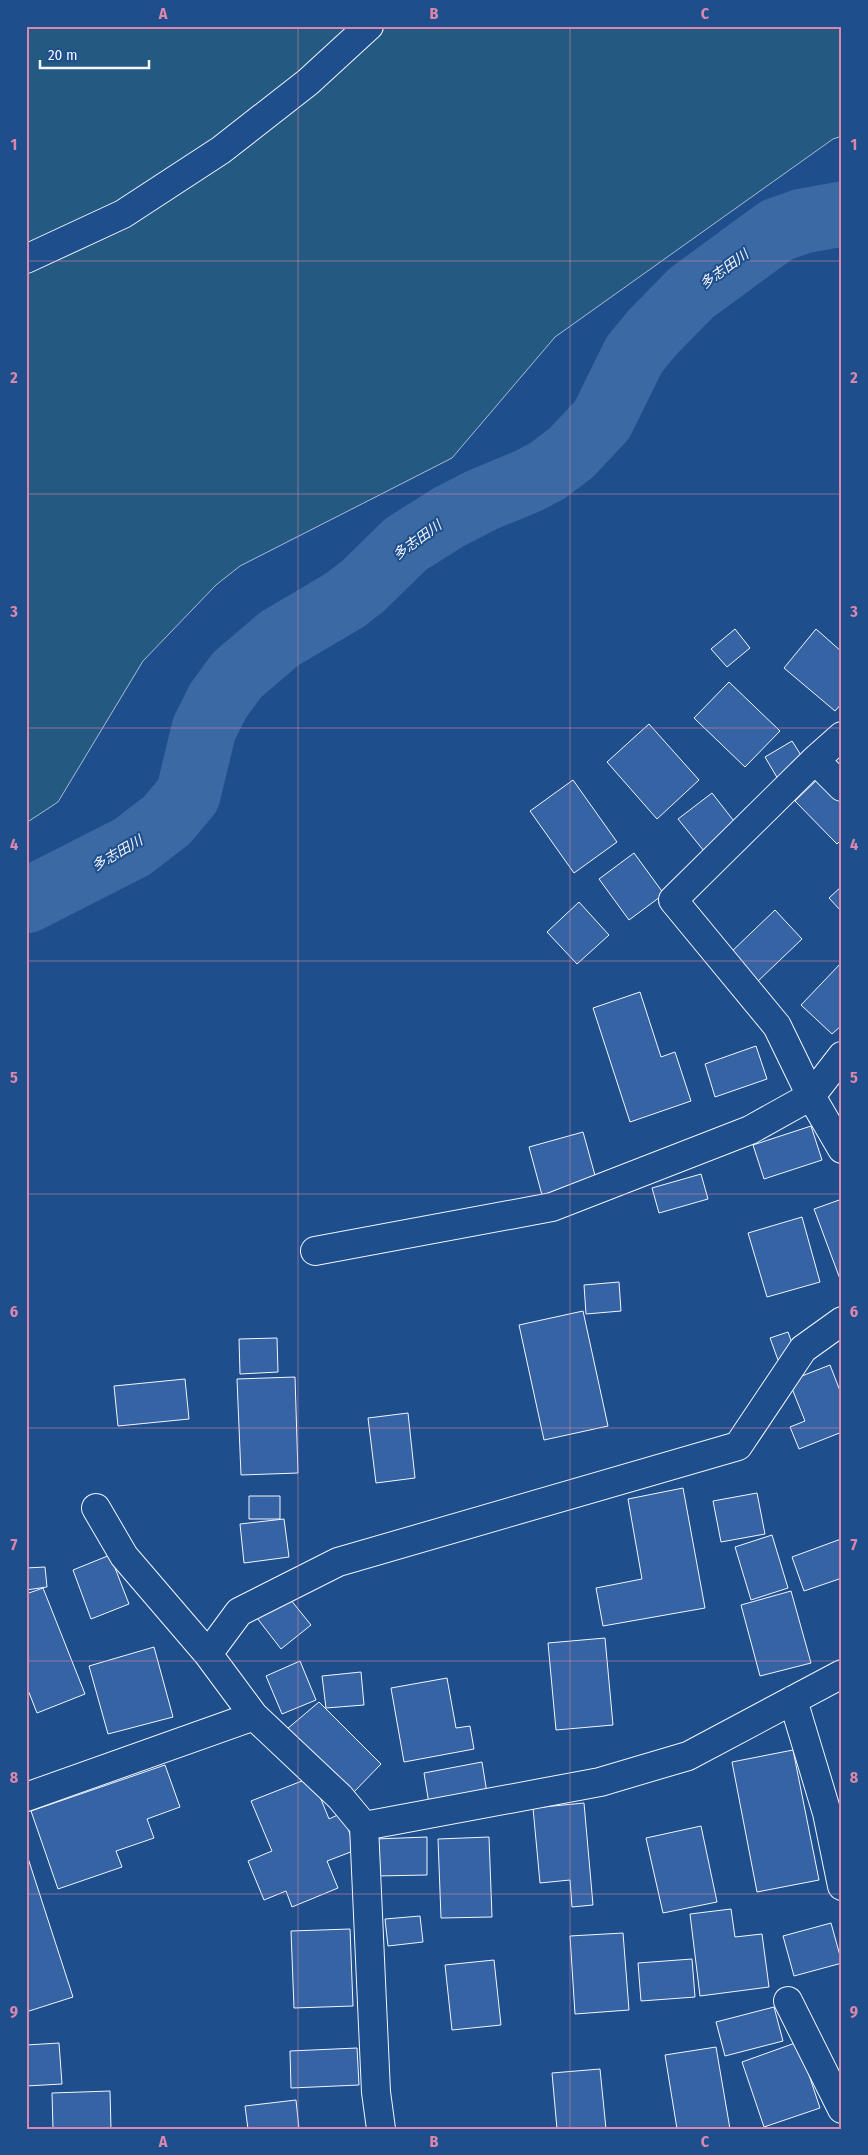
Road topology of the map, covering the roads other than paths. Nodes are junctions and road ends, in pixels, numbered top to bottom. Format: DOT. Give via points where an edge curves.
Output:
graph roads {
  1 [pos="369,26"];
  2 [pos="26,259"];
  3 [pos="842,736"];
  4 [pos="815,760"];
  5 [pos="842,787"];
  6 [pos="842,1056"];
  7 [pos="811,1096"];
  8 [pos="842,1149"];
  9 [pos="316,1251"];
  10 [pos="842,1320"];
  11 [pos="96,1508"];
  12 [pos="208,1654"];
  13 [pos="842,1674"];
  14 [pos="793,1700"];
  15 [pos="254,1716"];
  16 [pos="26,1797"];
  17 [pos="364,1826"];
  18 [pos="842,1886"];
  19 [pos="788,2001"];
  20 [pos="842,2109"];
  21 [pos="381,2129"];
  1 -- 2 [label="street" via="308,82 221,150 123,214"];
  3 -- 4 [label="street"];
  4 -- 5 [label="street"];
  4 -- 7 [label="street" via="673,900 778,1026"];
  6 -- 7 [label="street"];
  7 -- 8 [label="street"];
  7 -- 9 [label="street" via="750,1130 552,1207"];
  10 -- 12 [label="street" via="803,1349 738,1446 338,1562 239,1612"];
  11 -- 12 [label="street" via="124,1556"];
  12 -- 15 [label="street"];
  13 -- 14 [label="street"];
  14 -- 17 [label="street" via="688,1756 600,1782"];
  14 -- 18 [label="street" via="827,1813"];
  15 -- 16 [label="street"];
  15 -- 17 [label="street" via="340,1797"];
  17 -- 21 [label="street" via="376,2092"];
  19 -- 20 [label="street"];
}
